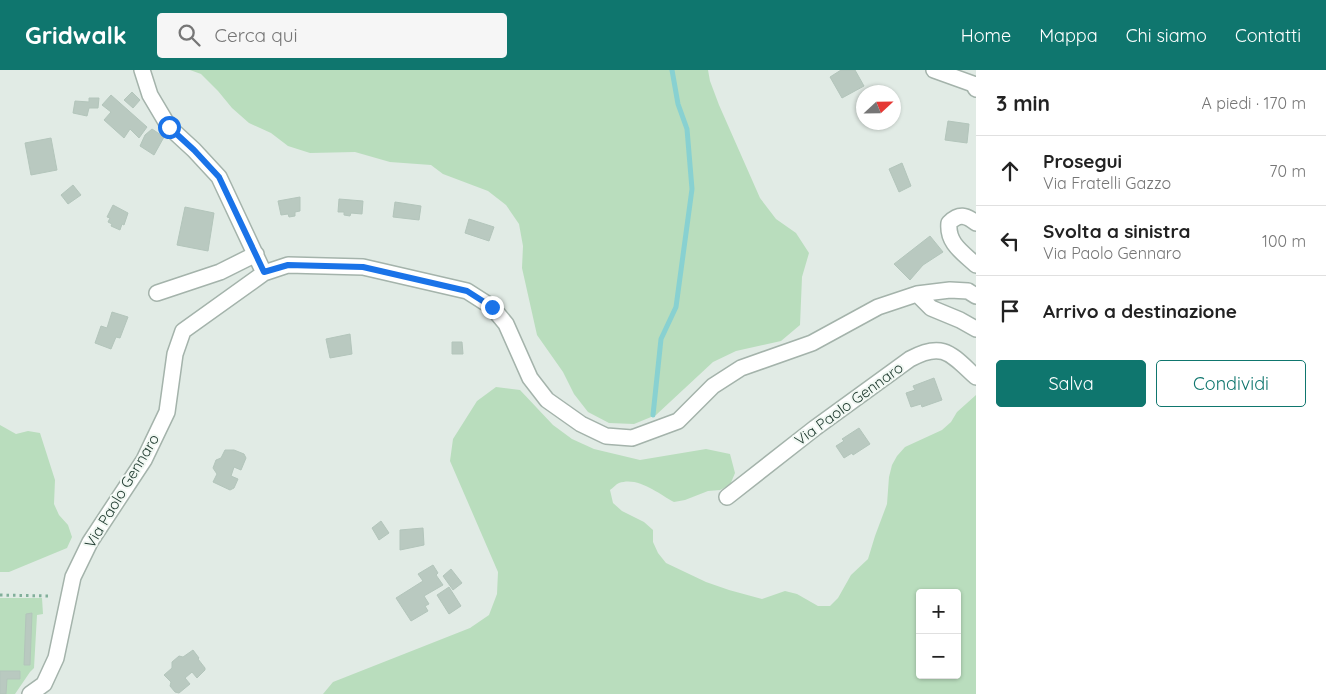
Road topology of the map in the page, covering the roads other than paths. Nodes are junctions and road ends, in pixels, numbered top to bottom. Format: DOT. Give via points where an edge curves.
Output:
graph roads {
  1 [pos="142,70"];
  2 [pos="934,70"];
  3 [pos="976,89"];
  4 [pos="976,223"];
  5 [pos="256,254"];
  6 [pos="976,264"];
  7 [pos="264,272"];
  8 [pos="157,293"];
  9 [pos="917,294"];
  10 [pos="976,296"];
  11 [pos="976,329"];
  12 [pos="976,377"];
  13 [pos="727,497"];
  14 [pos="28,689"];
  1 -- 5 [label="street" via="150,95 169,127 219,177"];
  2 -- 3 [label="street" via="973,84"];
  4 -- 6 [label="street" via="967,216 953,218 948,223 948,232 956,248"];
  5 -- 7 [label="street"];
  5 -- 8 [label="street" via="220,272"];
  7 -- 9 [label="street, Via Paolo Gennaro" via="288,265 363,267 467,291 492,307 506,324 530,378 547,400 581,424 606,436 632,438 678,421 713,386 741,368 812,343 878,307"];
  7 -- 14 [label="street, Via Paolo Gennaro" via="184,331 175,354 167,412 144,460 90,542 73,577 56,658 44,684"];
  9 -- 10 [label="street, Via Paolo Gennaro" via="950,290 968,291"];
  9 -- 11 [label="street" via="931,308"];
  12 -- 13 [label="street, Via Paolo Gennaro" via="941,350 920,354 815,428"];
}
